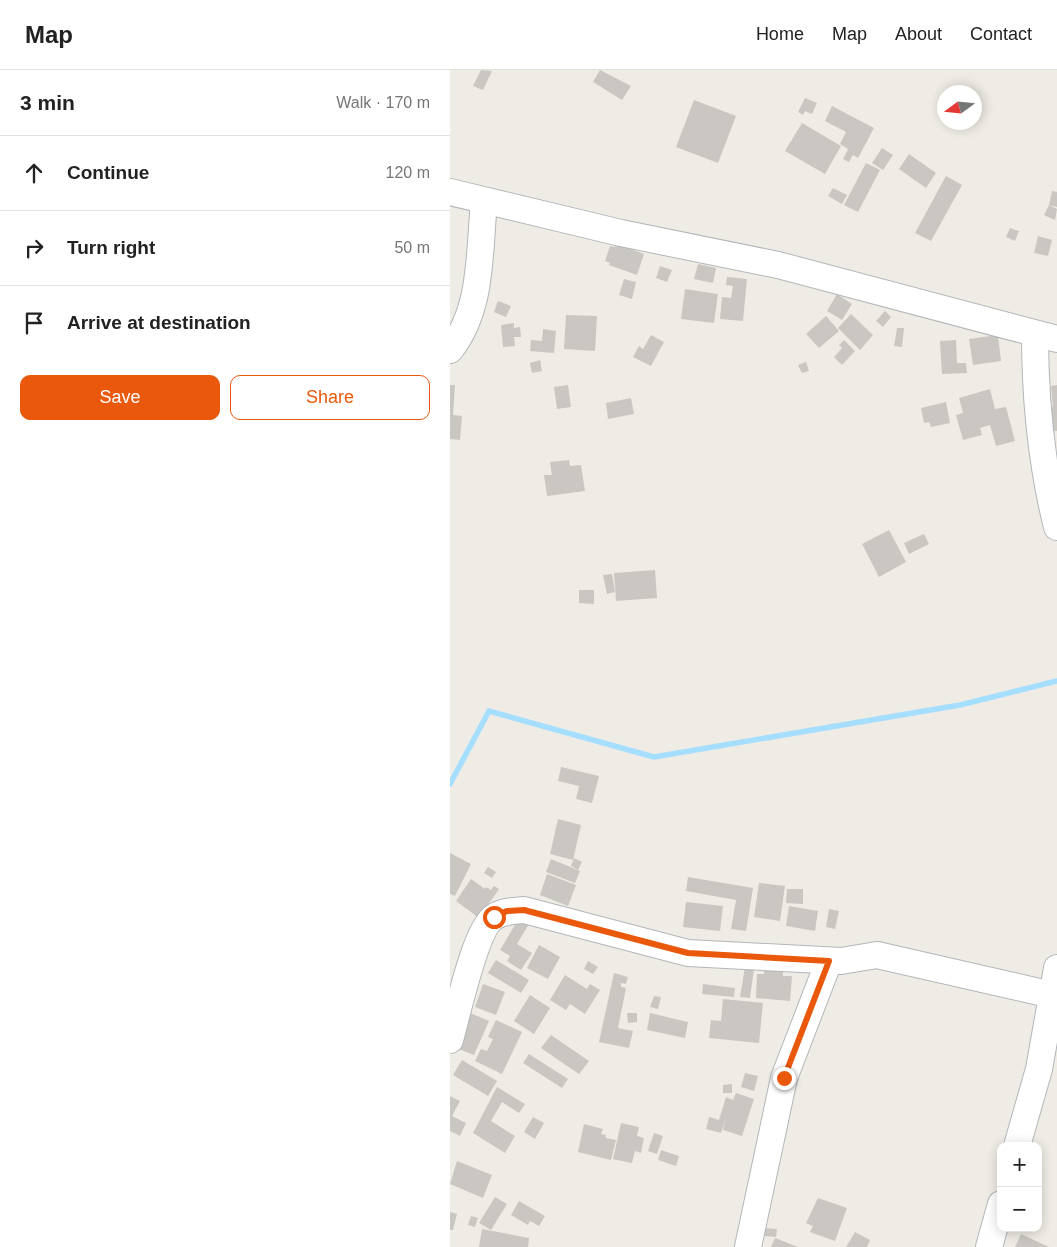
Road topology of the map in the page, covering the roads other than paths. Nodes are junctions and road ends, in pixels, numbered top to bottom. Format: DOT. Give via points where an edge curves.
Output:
graph roads {
  1 [pos="450,192"];
  2 [pos="484,202"];
  3 [pos="1046,336"];
  4 [pos="450,350"];
  5 [pos="1057,527"];
  6 [pos="829,961"];
  7 [pos="1057,968"];
  8 [pos="1054,996"];
  9 [pos="450,1040"];
  10 [pos="1018,1142"];
  11 [pos="997,1218"];
  12 [pos="748,1247"];
  13 [pos="989,1247"];
  1 -- 2 [label="street"];
  2 -- 3 [label="street" via="778,266"];
  2 -- 4 [label="street" via="474,304 466,325"];
  3 -- 5 [label="street" via="1035,379 1041,442"];
  6 -- 8 [label="street" via="877,955"];
  6 -- 9 [label="street" via="688,953 544,914 507,911 487,924 479,940"];
  6 -- 12 [label="street" via="784,1078"];
  7 -- 8 [label="street"];
  8 -- 10 [label="street" via="1039,1069"];
  11 -- 13 [label="street"];
}
